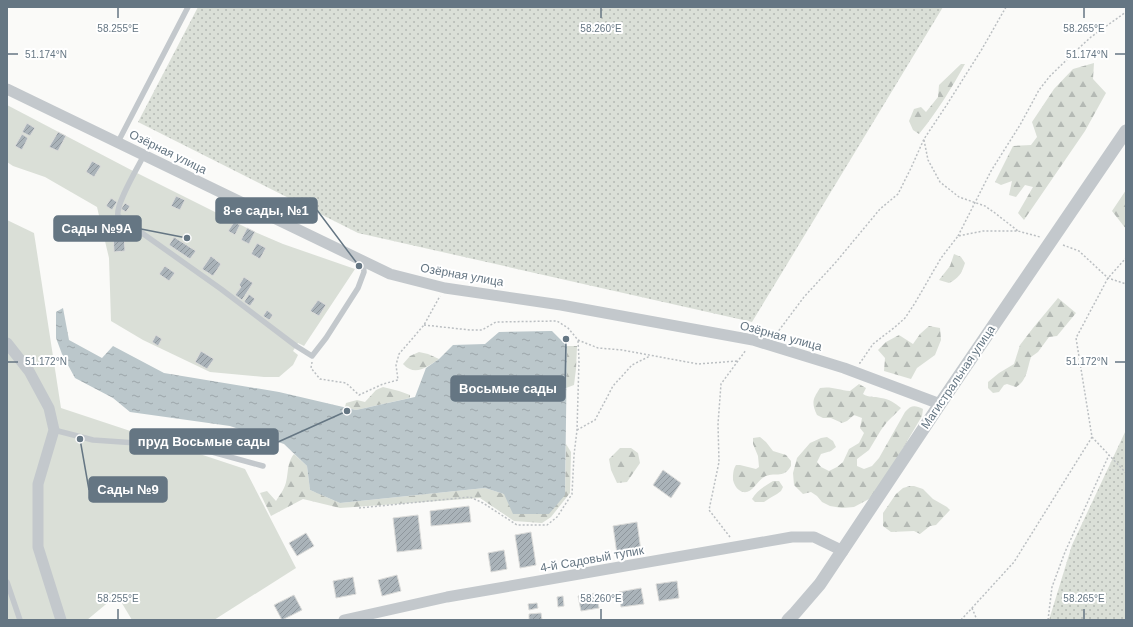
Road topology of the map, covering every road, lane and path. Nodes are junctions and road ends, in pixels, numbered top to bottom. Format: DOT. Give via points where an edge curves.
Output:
graph roads {
  1 [pos="188,7"];
  2 [pos="1006,7"];
  3 [pos="1126,12"];
  4 [pos="7,89"];
  5 [pos="1126,131"];
  6 [pos="924,139"];
  7 [pos="118,142"];
  8 [pos="144,155"];
  9 [pos="974,203"];
  10 [pos="1018,231"];
  11 [pos="958,236"];
  12 [pos="1051,240"];
  13 [pos="1126,258"];
  14 [pos="363,261"];
  15 [pos="1108,278"];
  16 [pos="1126,284"];
  17 [pos="445,288"];
  18 [pos="424,325"];
  19 [pos="578,340"];
  20 [pos="753,340"];
  21 [pos="7,343"];
  22 [pos="768,344"];
  23 [pos="312,356"];
  24 [pos="650,356"];
  25 [pos="737,361"];
  26 [pos="844,368"];
  27 [pos="940,404"];
  28 [pos="54,430"];
  29 [pos="577,430"];
  30 [pos="1092,437"];
  31 [pos="1109,455"];
  32 [pos="263,466"];
  33 [pos="1126,473"];
  34 [pos="359,508"];
  35 [pos="738,547"];
  36 [pos="843,551"];
  37 [pos="7,582"];
  38 [pos="972,608"];
  39 [pos="20,620"];
  40 [pos="60,620"];
  41 [pos="344,620"];
  42 [pos="788,620"];
  43 [pos="961,620"];
  44 [pos="977,620"];
  45 [pos="1048,620"];
  1 -- 7 [label="lane"];
  2 -- 6 [label="path"];
  3 -- 9 [label="path" via="1080,46 1050,76 1027,110"];
  4 -- 7 [label="street, Озёрная улица"];
  5 -- 12 [label="street, Магистральная улица"];
  6 -- 9 [label="path" via="928,160 940,182 959,197"];
  6 -- 22 [label="path" via="898,194 880,209 804,297"];
  7 -- 8 [label="street, Озёрная улица"];
  8 -- 14 [label="street, Озёрная улица"];
  8 -- 23 [label="lane" via="120,202 116,212 118,216"];
  9 -- 10 [label="path" via="985,206"];
  9 -- 11 [label="path"];
  10 -- 11 [label="path" via="983,231"];
  10 -- 12 [label="path"];
  11 -- 26 [label="path" via="941,258 905,318 873,344 860,363"];
  12 -- 15 [label="path" via="1079,251"];
  12 -- 27 [label="street, Магистральная улица"];
  13 -- 15 [label="path"];
  14 -- 17 [label="street, Озёрная улица" via="390,274"];
  14 -- 23 [label="lane" via="364,272 358,288"];
  15 -- 16 [label="path"];
  15 -- 30 [label="path" via="1076,338"];
  17 -- 18 [label="path"];
  17 -- 20 [label="street, Озёрная улица" via="561,305"];
  18 -- 19 [label="path" via="482,330 496,322 557,321 568,328"];
  18 -- 23 [label="path" via="399,354 396,365 398,380 359,395 346,383 320,379 311,368"];
  19 -- 24 [label="path" via="598,348"];
  19 -- 29 [label="path"];
  20 -- 22 [label="street, Озёрная улица"];
  20 -- 25 [label="path"];
  21 -- 28 [label="street" via="29,371 49,408"];
  22 -- 26 [label="street, Озёрная улица"];
  24 -- 25 [label="path" via="698,364"];
  24 -- 29 [label="path" via="632,365 613,386 595,420"];
  25 -- 35 [label="path" via="721,384 719,462 709,510"];
  26 -- 27 [label="street, Озёрная улица"];
  27 -- 36 [label="street, Магистральная улица"];
  28 -- 32 [label="lane" via="93,440 194,447"];
  28 -- 40 [label="street" via="38,484 38,547"];
  29 -- 34 [label="path" via="572,494 557,517 547,525 517,525 470,497"];
  30 -- 31 [label="path"];
  30 -- 38 [label="path" via="1014,562"];
  31 -- 33 [label="path"];
  31 -- 45 [label="path" via="1064,552 1052,587"];
  35 -- 36 [label="street, 4-й Садовый тупик" via="792,537 814,537"];
  35 -- 41 [label="street, 4-й Садовый тупик" via="447,598"];
  36 -- 42 [label="street, Магистральная улица" via="820,584"];
  37 -- 39 [label="lane"];
  38 -- 43 [label="path"];
  38 -- 44 [label="path"];
}
